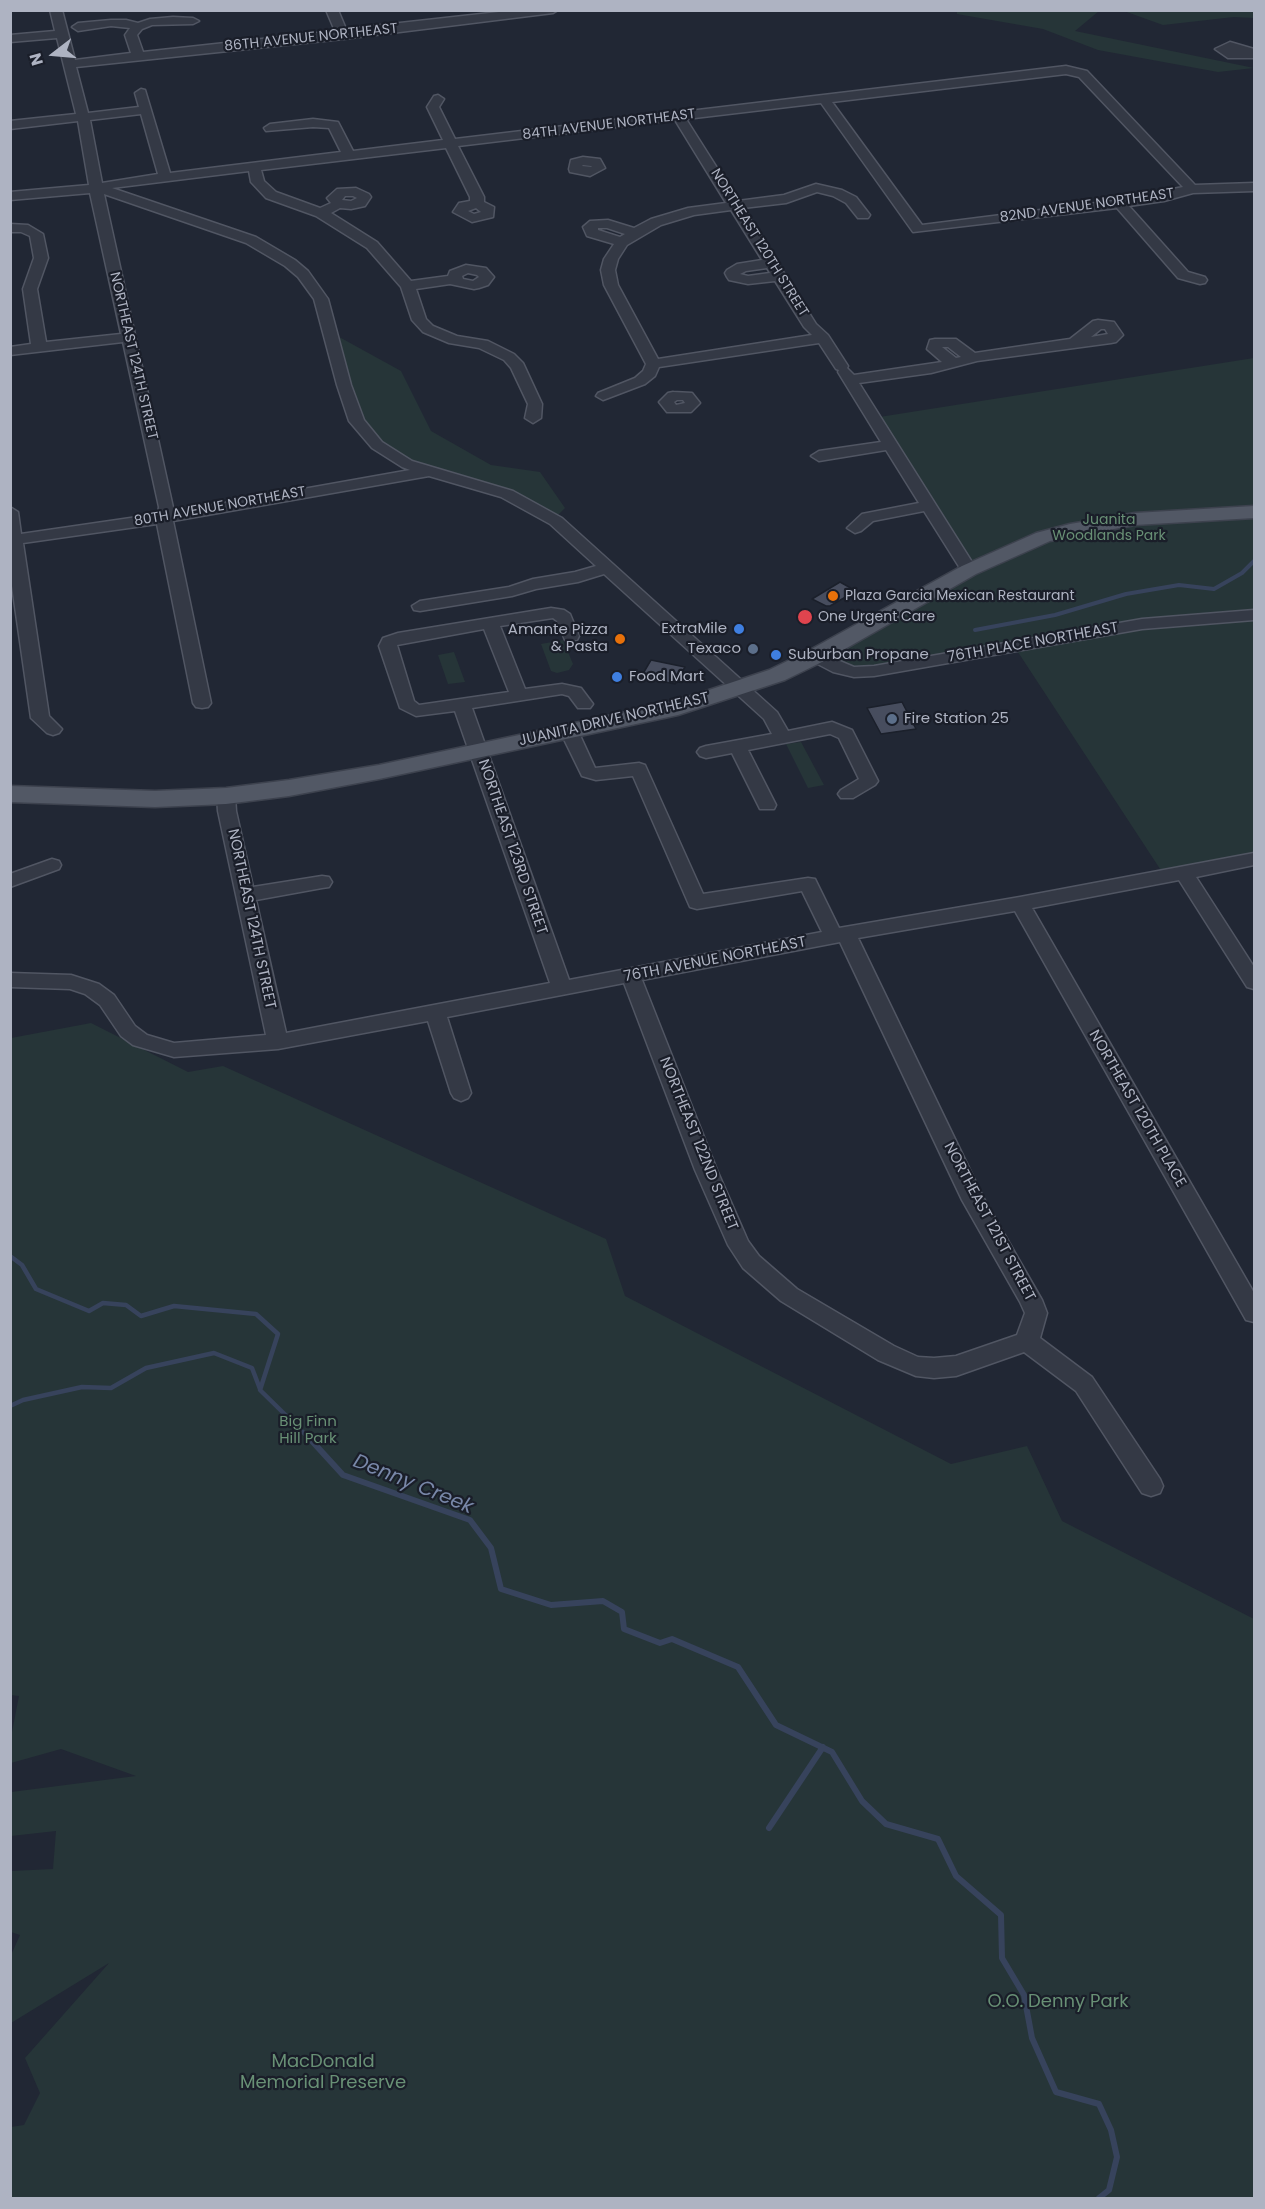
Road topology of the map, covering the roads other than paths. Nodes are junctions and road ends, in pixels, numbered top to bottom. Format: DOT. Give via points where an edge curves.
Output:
graph roads {
  1 [pos="56,10"];
  2 [pos="332,10"];
  3 [pos="553,10"];
  4 [pos="193,21"];
  5 [pos="78,27"];
  6 [pos="138,27"];
  7 [pos="62,34"];
  8 [pos="343,34"];
  9 [pos="10,39"];
  10 [pos="138,56"];
  11 [pos="68,64"];
  12 [pos="141,93"];
  13 [pos="445,95"];
  14 [pos="824,99"];
  15 [pos="146,110"];
  16 [pos="83,117"];
  17 [pos="679,117"];
  18 [pos="10,125"];
  19 [pos="270,128"];
  20 [pos="570,138"];
  21 [pos="450,143"];
  22 [pos="349,156"];
  23 [pos="583,160"];
  24 [pos="254,167"];
  25 [pos="165,177"];
  26 [pos="142,180"];
  27 [pos="1254,187"];
  28 [pos="98,188"];
  29 [pos="1192,189"];
  30 [pos="10,196"];
  31 [pos="132,199"];
  32 [pos="338,204"];
  33 [pos="477,204"];
  34 [pos="1120,204"];
  35 [pos="735,205"];
  36 [pos="321,213"];
  37 [pos="862,215"];
  38 [pos="592,226"];
  39 [pos="10,228"];
  40 [pos="628,238"];
  41 [pos="771,263"];
  42 [pos="779,276"];
  43 [pos="454,279"];
  44 [pos="1200,280"];
  45 [pos="408,286"];
  46 [pos="128,337"];
  47 [pos="823,338"];
  48 [pos="1074,343"];
  49 [pos="39,347"];
  50 [pos="10,351"];
  51 [pos="972,358"];
  52 [pos="952,362"];
  53 [pos="653,364"];
  54 [pos="845,373"];
  55 [pos="640,381"];
  56 [pos="603,396"];
  57 [pos="670,397"];
  58 [pos="533,418"];
  59 [pos="890,445"];
  60 [pos="819,456"];
  61 [pos="429,471"];
  62 [pos="928,506"];
  63 [pos="10,512"];
  64 [pos="1254,512"];
  65 [pos="165,518"];
  66 [pos="855,528"];
  67 [pos="13,539"];
  68 [pos="608,567"];
  69 [pos="969,570"];
  70 [pos="420,606"];
  71 [pos="1254,615"];
  72 [pos="18,616"];
  73 [pos="491,624"];
  74 [pos="571,636"];
  75 [pos="816,656"];
  76 [pos="739,688"];
  77 [pos="519,696"];
  78 [pos="202,703"];
  79 [pos="584,704"];
  80 [pos="462,705"];
  81 [pos="53,729"];
  82 [pos="569,731"];
  83 [pos="782,736"];
  84 [pos="737,745"];
  85 [pos="478,750"];
  86 [pos="706,752"];
  87 [pos="10,794"];
  88 [pos="847,794"];
  89 [pos="226,796"];
  90 [pos="767,805"];
  91 [pos="1254,859"];
  92 [pos="52,865"];
  93 [pos="1184,873"];
  94 [pos="10,881"];
  95 [pos="322,882"];
  96 [pos="245,895"];
  97 [pos="1020,904"];
  98 [pos="840,936"];
  99 [pos="631,976"];
  100 [pos="10,980"];
  101 [pos="1254,982"];
  102 [pos="562,989"];
  103 [pos="436,1013"];
  104 [pos="278,1042"];
  105 [pos="461,1093"];
  106 [pos="1254,1313"];
  107 [pos="1027,1341"];
  108 [pos="1151,1486"];
  1 -- 7 [label="street, NORTHEAST 124TH STREET"];
  2 -- 8 [label="street"];
  3 -- 8 [label="street, 86TH AVENUE NORTHEAST"];
  4 -- 6 [label="street" via="150,22"];
  5 -- 6 [label="street" via="118,23"];
  6 -- 10 [label="street" via="130,35"];
  7 -- 9 [label="street"];
  7 -- 11 [label="street, NORTHEAST 124TH STREET"];
  8 -- 10 [label="street, 86TH AVENUE NORTHEAST"];
  10 -- 11 [label="street, 86TH AVENUE NORTHEAST"];
  11 -- 16 [label="street, NORTHEAST 124TH STREET"];
  12 -- 15 [label="street"];
  13 -- 21 [label="street" via="433,107"];
  14 -- 17 [label="street, 84TH AVENUE NORTHEAST"];
  14 -- 29 [label="street, 84TH AVENUE NORTHEAST" via="1077,70"];
  14 -- 34 [label="street, 82ND AVENUE NORTHEAST" via="918,229"];
  15 -- 16 [label="street"];
  15 -- 25 [label="street"];
  16 -- 18 [label="street"];
  16 -- 28 [label="street, NORTHEAST 124TH STREET"];
  17 -- 20 [label="street, 84TH AVENUE NORTHEAST"];
  17 -- 35 [label="street, NORTHEAST 120TH STREET"];
  19 -- 22 [label="street" via="334,125"];
  20 -- 21 [label="street, 84TH AVENUE NORTHEAST"];
  20 -- 23 [label="street"];
  21 -- 22 [label="street, 84TH AVENUE NORTHEAST"];
  21 -- 33 [label="street"];
  22 -- 24 [label="street, 84TH AVENUE NORTHEAST"];
  24 -- 25 [label="street, 84TH AVENUE NORTHEAST"];
  24 -- 36 [label="street" via="258,182 271,195"];
  25 -- 26 [label="street, 84TH AVENUE NORTHEAST"];
  26 -- 28 [label="street, 84TH AVENUE NORTHEAST"];
  26 -- 31 [label="street" via="130,190"];
  27 -- 29 [label="street, 82ND AVENUE NORTHEAST"];
  28 -- 30 [label="street, 84TH AVENUE NORTHEAST"];
  28 -- 31 [label="street"];
  28 -- 46 [label="street, NORTHEAST 124TH STREET"];
  29 -- 34 [label="street, 82ND AVENUE NORTHEAST"];
  31 -- 61 [label="street" via="251,240 303,274 321,298 327,314 357,421 376,445 407,464"];
  32 -- 36 [label="street"];
  34 -- 44 [label="street" via="1183,275"];
  35 -- 37 [label="street" via="786,199 816,188 851,200"];
  35 -- 40 [label="street" via="672,216"];
  35 -- 41 [label="street, NORTHEAST 120TH STREET"];
  36 -- 45 [label="street" via="372,245"];
  38 -- 40 [label="street" via="592,233"];
  39 -- 49 [label="street" via="36,234 40,265 30,289"];
  40 -- 53 [label="street" via="611,259 611,285"];
  41 -- 42 [label="street, NORTHEAST 120TH STREET"];
  41 -- 42 [label="street" via="742,267 732,273 748,280"];
  42 -- 47 [label="street, NORTHEAST 120TH STREET" via="811,327"];
  43 -- 45 [label="street"];
  45 -- 58 [label="street" via="419,320 428,329 454,340 483,344 500,339 510,346 535,404"];
  46 -- 49 [label="street"];
  46 -- 65 [label="street, NORTHEAST 124TH STREET" via="167,507"];
  47 -- 53 [label="street"];
  47 -- 54 [label="street, NORTHEAST 120TH STREET"];
  48 -- 51 [label="street"];
  49 -- 50 [label="street"];
  51 -- 52 [label="street"];
  51 -- 52 [label="street" via="951,342 935,343 934,350"];
  52 -- 54 [label="street" via="931,369"];
  53 -- 55 [label="street" via="650,373"];
  54 -- 59 [label="street, NORTHEAST 120TH STREET"];
  55 -- 56 [label="street"];
  55 -- 57 [label="street"];
  59 -- 60 [label="street"];
  59 -- 62 [label="street, NORTHEAST 120TH STREET"];
  61 -- 65 [label="street, 80TH AVENUE NORTHEAST"];
  61 -- 68 [label="street" via="507,494 541,511"];
  62 -- 66 [label="street" via="868,517"];
  62 -- 69 [label="street, NORTHEAST 120TH STREET"];
  63 -- 67 [label="street"];
  64 -- 69 [label="main road, JUANITA DRIVE NORTHEAST" via="1135,519 1081,528 1043,537"];
  65 -- 67 [label="street, 80TH AVENUE NORTHEAST"];
  65 -- 78 [label="street, NORTHEAST 124TH STREET"];
  67 -- 72 [label="street"];
  68 -- 70 [label="street" via="512,591"];
  68 -- 76 [label="street"];
  69 -- 75 [label="main road, JUANITA DRIVE NORTHEAST"];
  71 -- 75 [label="street, 76TH PLACE NORTHEAST" via="1142,624 874,671 839,669"];
  72 -- 81 [label="street" via="40,718"];
  73 -- 74 [label="street" via="558,614 564,618"];
  73 -- 77 [label="street"];
  73 -- 80 [label="street" via="391,641 388,646 406,704 413,710"];
  75 -- 76 [label="main road, JUANITA DRIVE NORTHEAST"];
  76 -- 82 [label="main road, JUANITA DRIVE NORTHEAST" via="678,708"];
  76 -- 83 [label="street" via="771,716"];
  77 -- 79 [label="street" via="562,689 575,692"];
  77 -- 80 [label="street"];
  80 -- 85 [label="street, NORTHEAST 123RD STREET"];
  82 -- 85 [label="main road, JUANITA DRIVE NORTHEAST"];
  82 -- 98 [label="street, NORTHEAST 121ST STREET" via="588,772 639,770 697,902 808,884"];
  83 -- 84 [label="street"];
  83 -- 88 [label="street" via="832,728 846,734 869,781"];
  84 -- 86 [label="street"];
  84 -- 90 [label="street"];
  85 -- 89 [label="main road, JUANITA DRIVE NORTHEAST" via="379,772"];
  85 -- 102 [label="street, NORTHEAST 123RD STREET"];
  87 -- 89 [label="main road, JUANITA DRIVE NORTHEAST" via="155,799"];
  89 -- 96 [label="street, NORTHEAST 124TH STREET"];
  91 -- 93 [label="street, 76TH AVENUE NORTHEAST"];
  92 -- 94 [label="street"];
  93 -- 97 [label="street, 76TH AVENUE NORTHEAST"];
  93 -- 101 [label="street"];
  95 -- 96 [label="street"];
  96 -- 104 [label="street, NORTHEAST 124TH STREET"];
  97 -- 98 [label="street, 76TH AVENUE NORTHEAST"];
  97 -- 106 [label="street, NORTHEAST 120TH PLACE"];
  98 -- 99 [label="street, 76TH AVENUE NORTHEAST"];
  98 -- 107 [label="street, NORTHEAST 121ST STREET" via="973,1200 1031,1300 1036,1313"];
  99 -- 102 [label="street, 76TH AVENUE NORTHEAST"];
  99 -- 107 [label="street, NORTHEAST 122ND STREET" via="706,1170 739,1245 751,1262 789,1295 886,1353 916,1366 956,1366"];
  100 -- 104 [label="street, 76TH AVENUE NORTHEAST" via="71,982 92,989 107,1000 140,1040 174,1050"];
  102 -- 103 [label="street, 76TH AVENUE NORTHEAST"];
  103 -- 104 [label="street, 76TH AVENUE NORTHEAST"];
  103 -- 105 [label="street"];
  107 -- 108 [label="street" via="1084,1384"];
}
